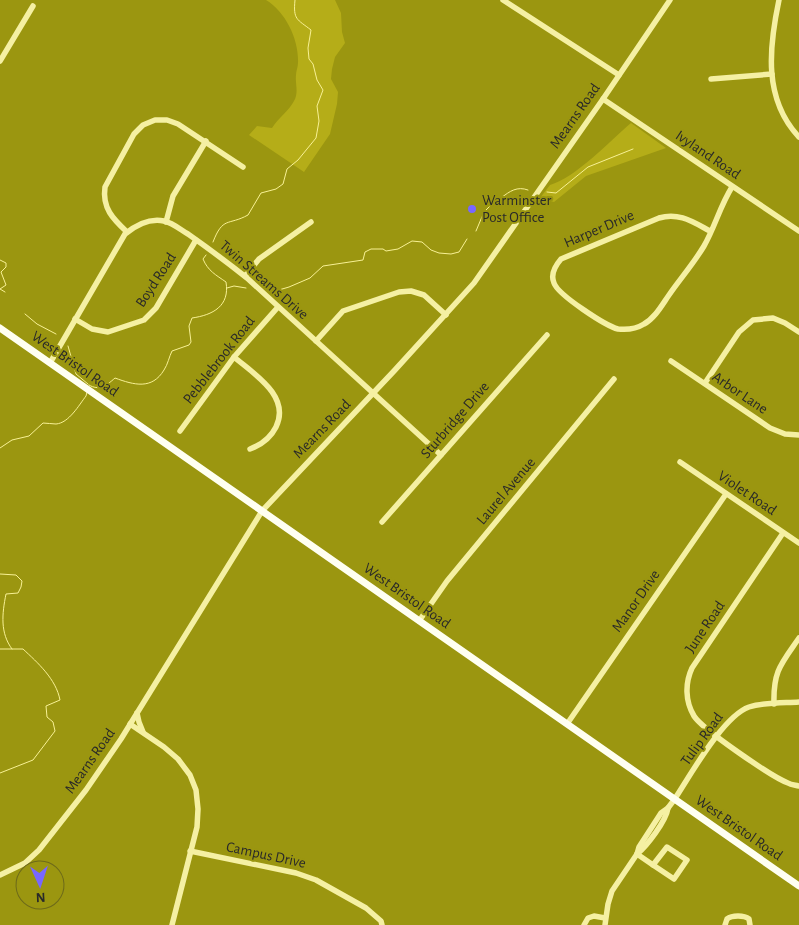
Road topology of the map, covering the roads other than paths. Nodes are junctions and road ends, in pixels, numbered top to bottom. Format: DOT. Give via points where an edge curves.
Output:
graph roads {
  1 [pos="503,0"];
  2 [pos="670,0"];
  3 [pos="779,0"];
  4 [pos="33,6"];
  5 [pos="0,61"];
  6 [pos="772,74"];
  7 [pos="619,75"];
  8 [pos="711,79"];
  9 [pos="603,99"];
  10 [pos="799,137"];
  11 [pos="206,141"];
  12 [pos="244,167"];
  13 [pos="732,187"];
  14 [pos="166,222"];
  15 [pos="311,222"];
  16 [pos="799,231"];
  17 [pos="127,232"];
  18 [pos="710,232"];
  19 [pos="196,240"];
  20 [pos="245,276"];
  21 [pos="278,307"];
  22 [pos="446,315"];
  23 [pos="75,319"];
  24 [pos="0,328"];
  25 [pos="798,330"];
  26 [pos="547,335"];
  27 [pos="316,341"];
  28 [pos="234,357"];
  29 [pos="671,361"];
  30 [pos="50,363"];
  31 [pos="614,380"];
  32 [pos="704,384"];
  33 [pos="373,393"];
  34 [pos="180,431"];
  35 [pos="799,435"];
  36 [pos="250,449"];
  37 [pos="441,456"];
  38 [pos="680,462"];
  39 [pos="726,494"];
  40 [pos="262,511"];
  41 [pos="382,522"];
  42 [pos="783,533"];
  43 [pos="799,543"];
  44 [pos="419,620"];
  45 [pos="799,638"];
  46 [pos="799,702"];
  47 [pos="774,704"];
  48 [pos="138,712"];
  49 [pos="130,724"];
  50 [pos="567,724"];
  51 [pos="145,734"];
  52 [pos="716,737"];
  53 [pos="799,786"];
  54 [pos="674,800"];
  55 [pos="190,851"];
  56 [pos="637,854"];
  57 [pos="653,865"];
  58 [pos="0,875"];
  59 [pos="799,886"];
  60 [pos="605,918"];
  61 [pos="172,925"];
  62 [pos="382,925"];
  63 [pos="584,925"];
  64 [pos="605,925"];
  65 [pos="725,925"];
  66 [pos="750,925"];
  1 -- 7 [label="street"];
  2 -- 7 [label="street, Mearns Road"];
  3 -- 6 [label="street" via="772,46"];
  4 -- 5 [label="street"];
  6 -- 8 [label="street"];
  6 -- 10 [label="street" via="780,107"];
  7 -- 9 [label="street, Mearns Road"];
  9 -- 13 [label="street, Ivyland Road"];
  9 -- 22 [label="street, Mearns Road" via="474,283"];
  11 -- 12 [label="street"];
  11 -- 14 [label="street" via="173,196"];
  11 -- 17 [label="street" via="167,120 155,120 138,129 106,183 104,195 109,213"];
  13 -- 16 [label="street, Ivyland Road"];
  13 -- 18 [label="street, Harper Drive"];
  14 -- 17 [label="street" via="144,223"];
  14 -- 19 [label="street, Twin Streams Drive"];
  15 -- 20 [label="street" via="259,259"];
  17 -- 23 [label="street"];
  18 -- 18 [label="street, Harper Drive" via="701,250 651,319 635,328 611,327 566,298 554,284 552,276 561,259 659,218 678,216"];
  19 -- 20 [label="street, Twin Streams Drive"];
  19 -- 23 [label="street, Boyd Road" via="149,317 108,332 92,329"];
  20 -- 21 [label="street, Twin Streams Drive"];
  21 -- 27 [label="street, Twin Streams Drive"];
  21 -- 28 [label="street, Pebblebrook Road"];
  22 -- 27 [label="street" via="424,295 412,291 399,292 344,311"];
  22 -- 33 [label="street, Mearns Road"];
  23 -- 30 [label="street"];
  24 -- 30 [label="main road, West Bristol Road"];
  25 -- 32 [label="street" via="773,318 749,322"];
  26 -- 37 [label="street, Sturbridge Drive"];
  27 -- 33 [label="street, Twin Streams Drive"];
  28 -- 34 [label="street, Pebblebrook Road"];
  28 -- 36 [label="street" via="270,389 280,409 278,423 270,437"];
  29 -- 32 [label="street, Arbor Lane"];
  30 -- 40 [label="main road, West Bristol Road"];
  31 -- 44 [label="street, Laurel Avenue" via="447,581"];
  32 -- 35 [label="street, Arbor Lane" via="770,428"];
  33 -- 37 [label="street, Twin Streams Drive"];
  33 -- 40 [label="street, Mearns Road"];
  37 -- 41 [label="street, Sturbridge Drive"];
  38 -- 39 [label="street, Violet Road"];
  39 -- 42 [label="street, Violet Road"];
  39 -- 50 [label="street, Manor Drive"];
  40 -- 44 [label="main road, West Bristol Road"];
  40 -- 48 [label="street, Mearns Road"];
  42 -- 43 [label="street, Violet Road"];
  42 -- 52 [label="street, June Road" via="690,674 687,696 690,709 701,725"];
  44 -- 50 [label="main road, West Bristol Road"];
  45 -- 47 [label="street" via="776,675"];
  46 -- 47 [label="street, Tulip Road"];
  47 -- 52 [label="street, Tulip Road" via="739,712"];
  48 -- 49 [label="street, Mearns Road"];
  48 -- 51 [label="street"];
  49 -- 51 [label="street"];
  49 -- 58 [label="street, Mearns Road" via="91,783 39,850 25,863"];
  50 -- 54 [label="main road, West Bristol Road"];
  51 -- 55 [label="street" via="178,759 190,774 198,809"];
  52 -- 53 [label="street, June Road" via="772,775"];
  52 -- 54 [label="street, Tulip Road"];
  54 -- 56 [label="street, Tulip Road" via="653,836"];
  54 -- 59 [label="main road, West Bristol Road"];
  55 -- 61 [label="street"];
  55 -- 62 [label="street, Campus Drive" via="316,880 366,908"];
  56 -- 57 [label="street"];
  56 -- 60 [label="street, Tulip Road" via="612,891"];
  57 -- 57 [label="street" via="667,847 687,860 674,879"];
  60 -- 63 [label="street" via="588,918"];
  60 -- 64 [label="street, Tulip Road"];
  65 -- 66 [label="street" via="729,917 745,916"];
}
